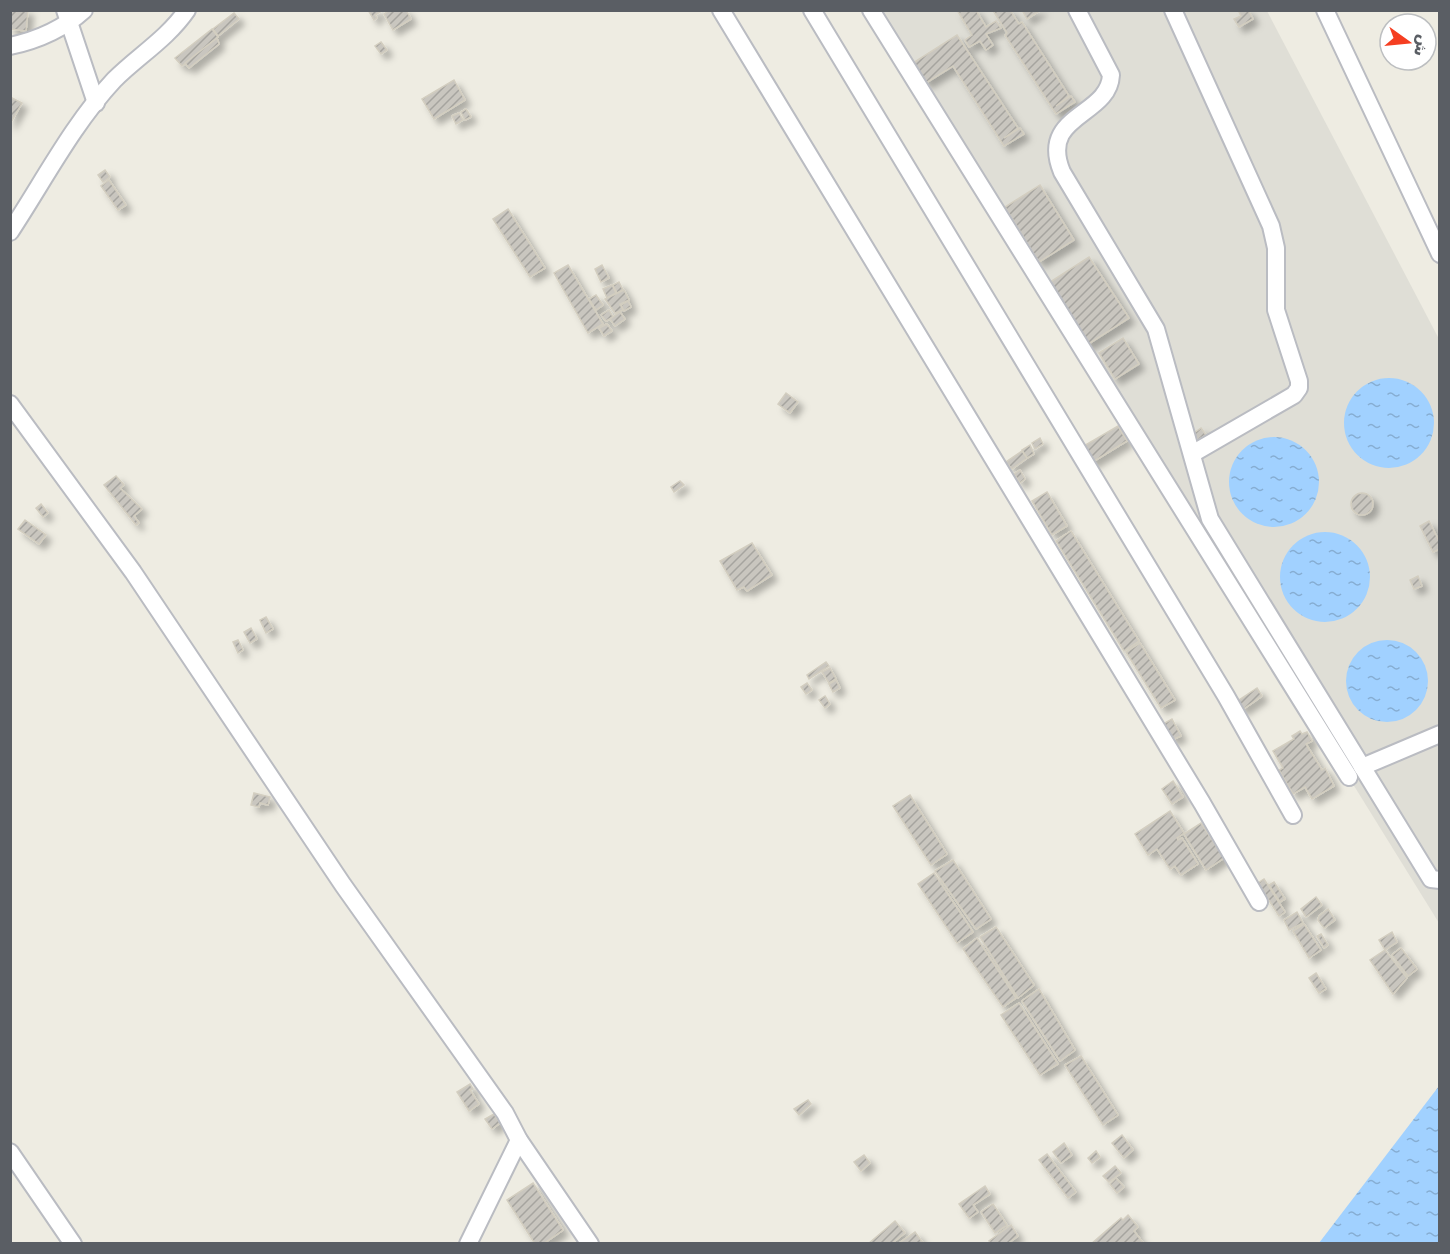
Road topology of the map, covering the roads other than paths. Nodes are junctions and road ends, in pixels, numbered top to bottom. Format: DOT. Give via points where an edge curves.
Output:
graph roads {
  1 [pos="84,10"];
  2 [pos="187,10"];
  3 [pos="721,10"];
  4 [pos="812,10"];
  5 [pos="871,10"];
  6 [pos="1077,10"];
  7 [pos="1173,10"];
  8 [pos="1325,10"];
  9 [pos="67,17"];
  10 [pos="10,46"];
  11 [pos="96,103"];
  12 [pos="26,208"];
  13 [pos="10,221"];
  14 [pos="10,232"];
  15 [pos="1440,254"];
  16 [pos="10,404"];
  17 [pos="1192,454"];
  18 [pos="1440,734"];
  19 [pos="1355,772"];
  20 [pos="1293,815"];
  21 [pos="1440,880"];
  22 [pos="1259,902"];
  23 [pos="519,1140"];
  24 [pos="10,1152"];
  25 [pos="73,1244"];
  26 [pos="468,1244"];
  27 [pos="590,1244"];
  1 -- 9 [label="street"];
  2 -- 11 [label="street" via="175,27 115,80"];
  3 -- 22 [label="street"];
  4 -- 20 [label="street" via="1215,676"];
  5 -- 19 [label="street"];
  6 -- 17 [label="street" via="1111,75 1111,85 1062,132 1056,158 1156,329"];
  7 -- 17 [label="street" via="1271,226 1276,248 1276,310 1299,381 1294,395"];
  8 -- 15 [label="street"];
  9 -- 10 [label="street" via="48,35"];
  9 -- 11 [label="street"];
  11 -- 12 [label="street"];
  12 -- 13 [label="street"];
  12 -- 14 [label="street"];
  16 -- 23 [label="street" via="133,572 349,894 505,1113"];
  17 -- 19 [label="street" via="1210,519"];
  18 -- 19 [label="street"];
  19 -- 21 [label="street" via="1431,879"];
  23 -- 26 [label="street"];
  23 -- 27 [label="street"];
  24 -- 25 [label="street"];
}
